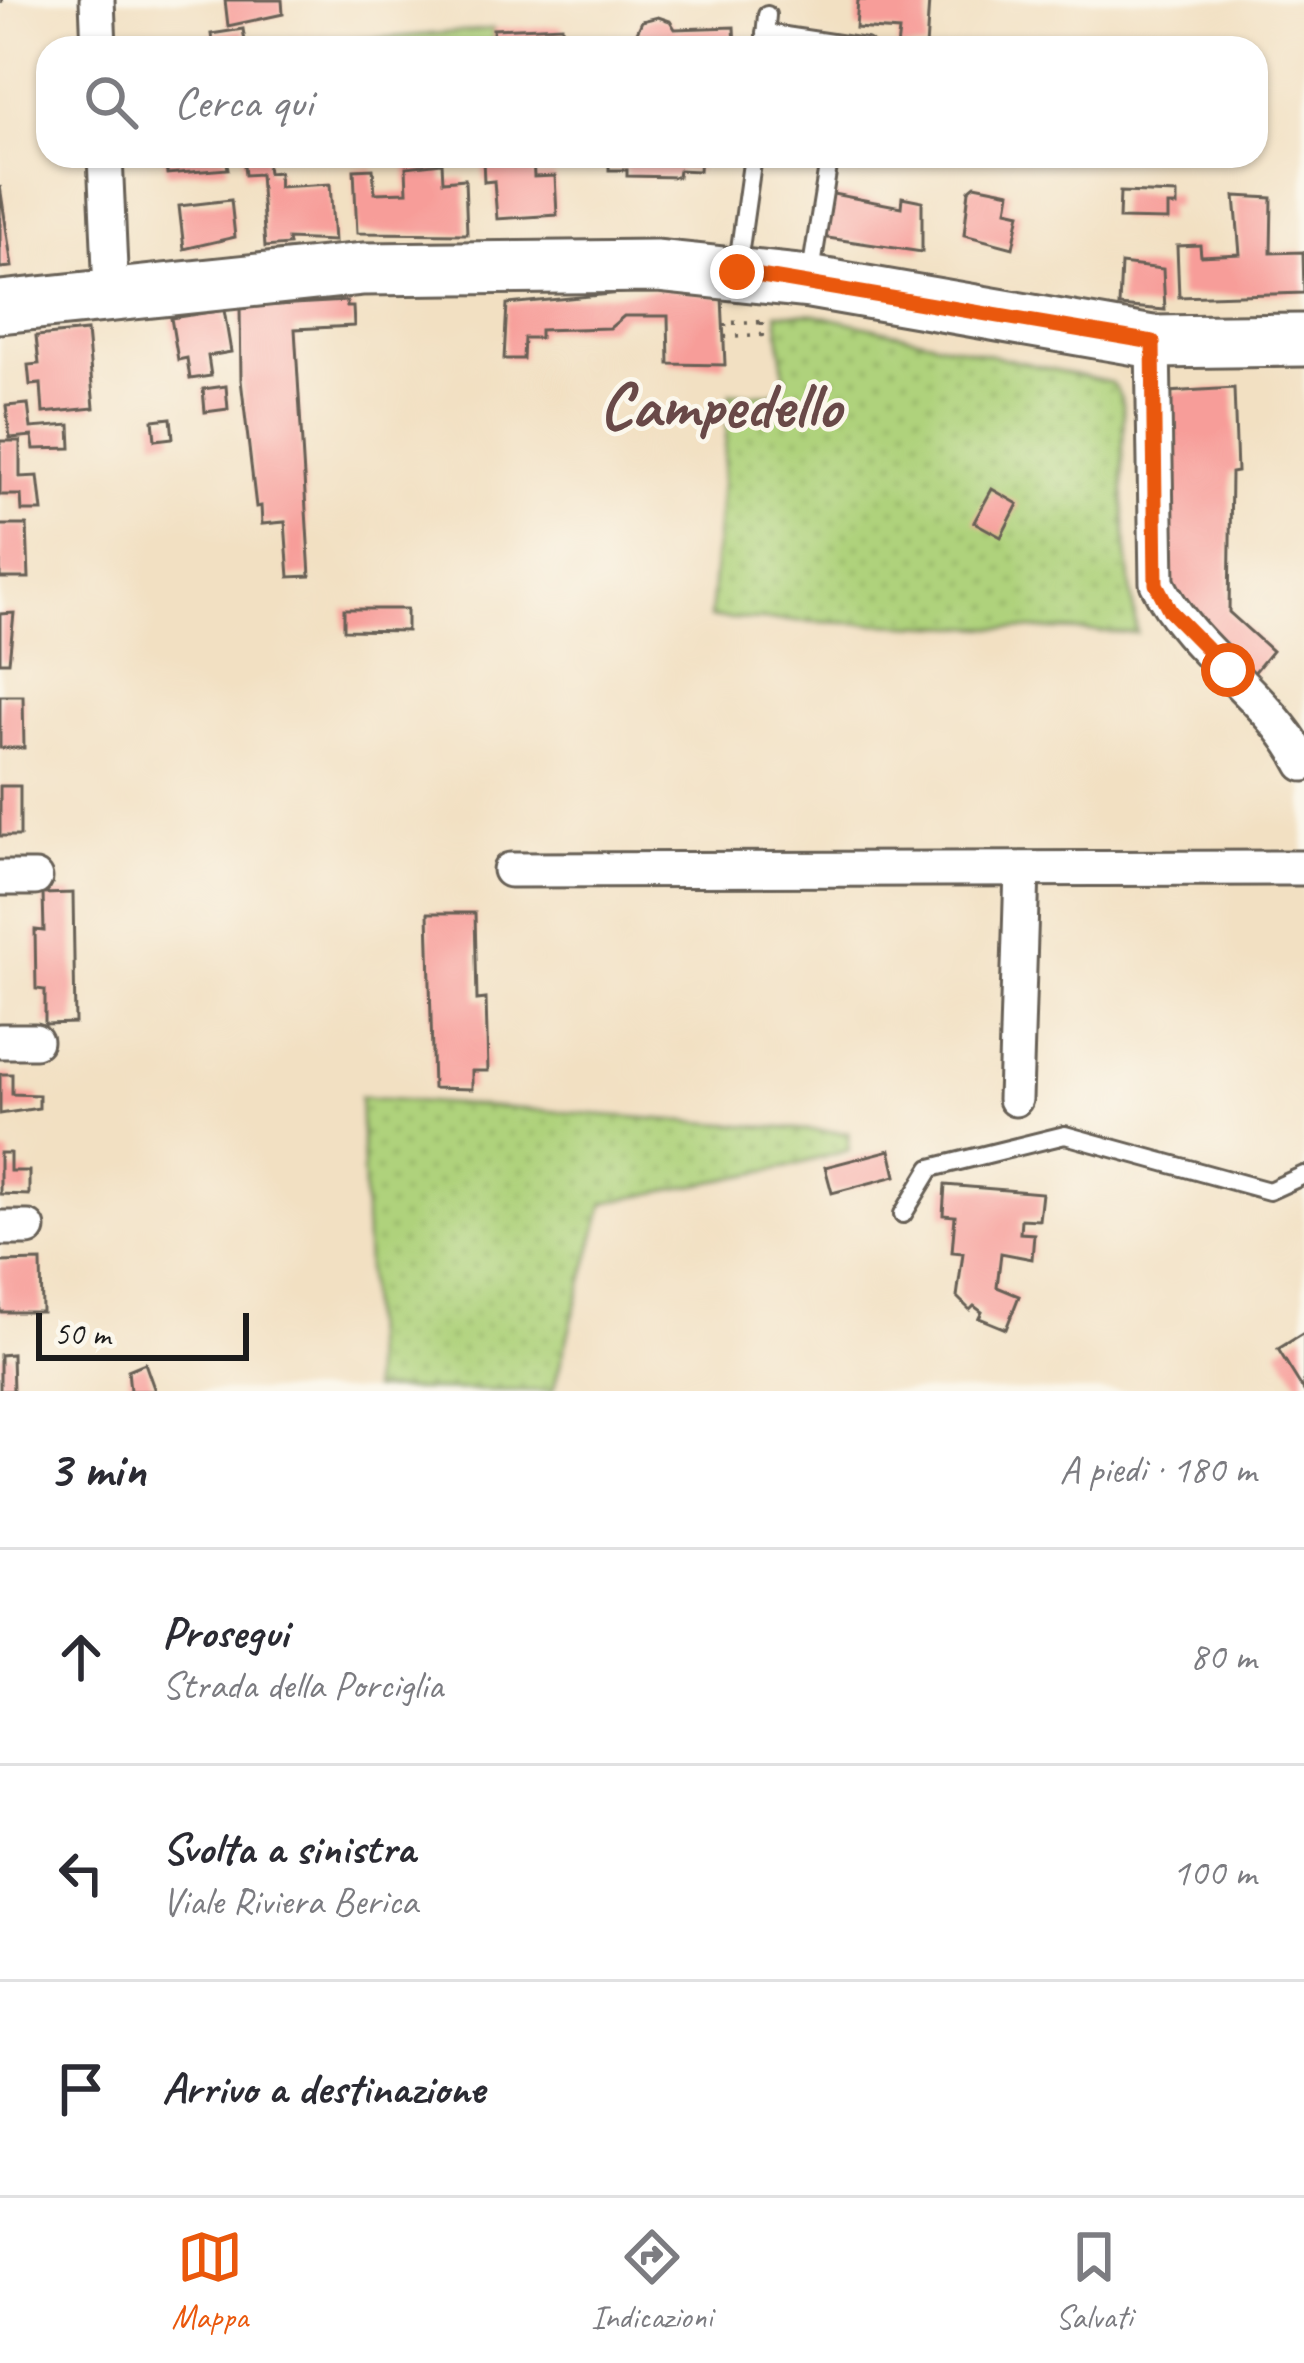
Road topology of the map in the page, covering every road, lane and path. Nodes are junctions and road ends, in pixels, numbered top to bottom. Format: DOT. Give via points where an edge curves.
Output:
graph roads {
  1 [pos="97,0"];
  2 [pos="98,36"];
  3 [pos="105,168"];
  4 [pos="751,168"];
  5 [pos="831,168"];
  6 [pos="737,272"];
  7 [pos="809,282"];
  8 [pos="112,291"];
  9 [pos="0,307"];
  10 [pos="762,335"];
  11 [pos="1304,340"];
  12 [pos="1153,342"];
  13 [pos="1304,764"];
  14 [pos="1304,868"];
  15 [pos="509,870"];
  16 [pos="1022,870"];
  17 [pos="0,878"];
  18 [pos="35,878"];
  19 [pos="0,1041"];
  20 [pos="35,1041"];
  21 [pos="1015,1099"];
  22 [pos="1304,1175"];
  23 [pos="903,1214"];
  1 -- 2 [label="street"];
  3 -- 8 [label="street"];
  4 -- 6 [label="lane"];
  5 -- 7 [label="lane"];
  6 -- 7 [label="main road"];
  6 -- 8 [label="main road" via="363,269"];
  7 -- 12 [label="main road"];
  8 -- 9 [label="main road"];
  10 -- 10 [label="path" via="725,338 724,323 762,322"];
  11 -- 12 [label="main road"];
  12 -- 13 [label="street" via="1156,584 1170,611"];
  14 -- 16 [label="street"];
  15 -- 16 [label="street"];
  16 -- 21 [label="street"];
  17 -- 18 [label="street"];
  19 -- 20 [label="street"];
  22 -- 23 [label="lane" via="1269,1191 1065,1135 931,1168"];
}
